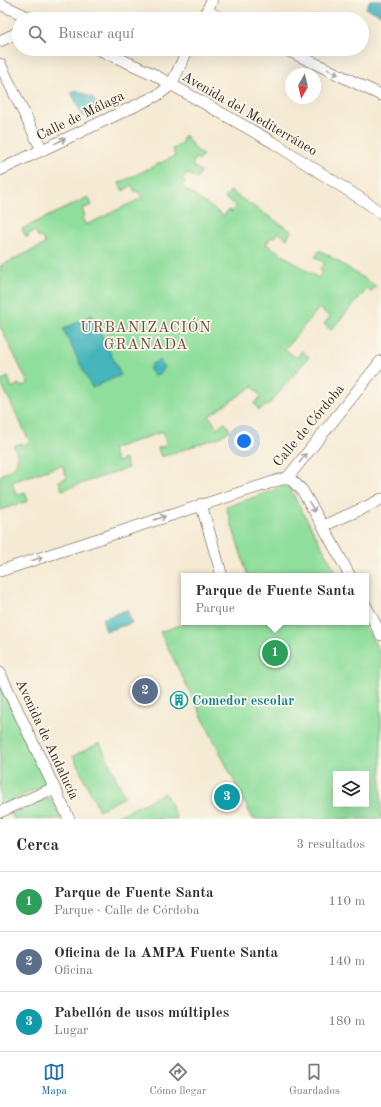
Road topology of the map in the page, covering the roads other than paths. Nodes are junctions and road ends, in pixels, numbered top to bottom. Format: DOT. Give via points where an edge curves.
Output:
graph roads {
  1 [pos="212,0"];
  2 [pos="0,4"];
  3 [pos="17,12"];
  4 [pos="206,12"];
  5 [pos="12,35"];
  6 [pos="0,41"];
  7 [pos="113,56"];
  8 [pos="185,56"];
  9 [pos="300,56"];
  10 [pos="0,64"];
  11 [pos="171,85"];
  12 [pos="381,95"];
  13 [pos="42,150"];
  14 [pos="0,170"];
  15 [pos="381,213"];
  16 [pos="381,361"];
  17 [pos="288,477"];
  18 [pos="381,499"];
  19 [pos="201,504"];
  20 [pos="323,526"];
  21 [pos="0,571"];
  22 [pos="221,573"];
  23 [pos="348,573"];
  24 [pos="369,612"];
  25 [pos="381,635"];
  26 [pos="0,673"];
  27 [pos="54,788"];
  28 [pos="0,812"];
  29 [pos="69,819"];
  1 -- 4 [label="street"];
  2 -- 3 [label="street"];
  5 -- 6 [label="street"];
  7 -- 11 [label="street, Avenida del Mediterráneo"];
  8 -- 11 [label="street"];
  9 -- 12 [label="street, one-way"];
  10 -- 13 [label="street"];
  13 -- 11 [label="street, Calle de Málaga, one-way" via="158,94"];
  11 -- 15 [label="street, Avenida del Mediterráneo" via="274,143"];
  13 -- 14 [label="street, Calle de Málaga"];
  17 -- 16 [label="street, Calle de Córdoba, one-way"];
  17 -- 19 [label="street, Calle de Córdoba"];
  17 -- 20 [label="street, one-way" via="302,490"];
  18 -- 20 [label="street"];
  21 -- 19 [label="street, Calle de Córdoba, one-way"];
  19 -- 22 [label="street"];
  20 -- 23 [label="street"];
  24 -- 25 [label="street"];
  26 -- 27 [label="street, Avenida de Andalucía"];
  27 -- 28 [label="street"];
  27 -- 29 [label="street, Avenida de Andalucía"];
}
